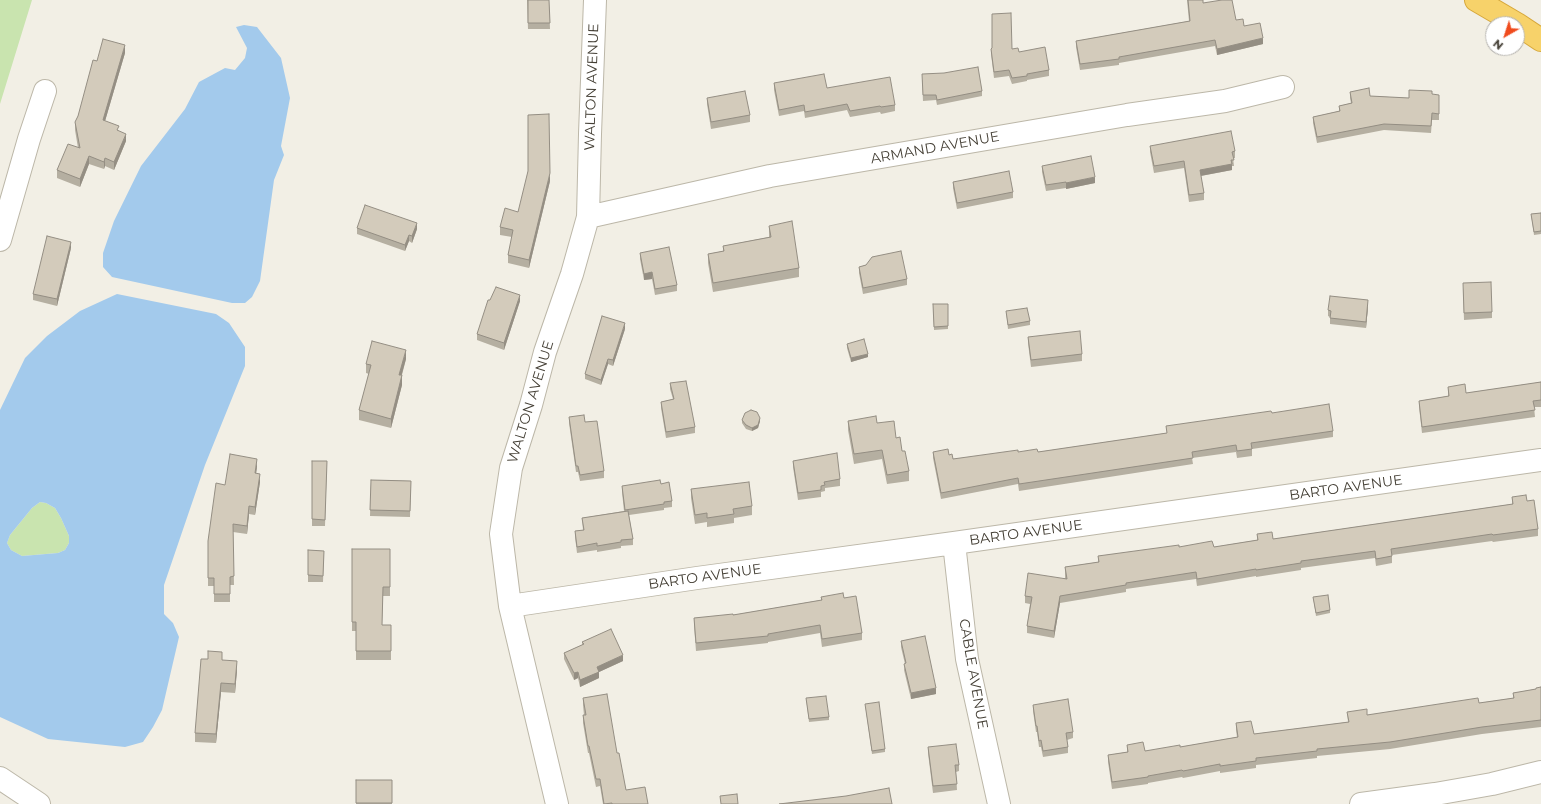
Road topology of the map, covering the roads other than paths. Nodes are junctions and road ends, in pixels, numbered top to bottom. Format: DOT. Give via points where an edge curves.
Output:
graph roads {
  1 [pos="595,0"];
  2 [pos="1476,0"];
  3 [pos="1503,16"];
  4 [pos="1525,29"];
  5 [pos="1541,40"];
  6 [pos="1283,87"];
  7 [pos="45,91"];
  8 [pos="588,217"];
  9 [pos="0,240"];
  10 [pos="1541,460"];
  11 [pos="954,543"];
  12 [pos="510,606"];
  13 [pos="1541,772"];
  14 [pos="0,778"];
  15 [pos="39,804"];
  16 [pos="557,804"];
  17 [pos="999,804"];
  18 [pos="1361,804"];
  1 -- 8 [label="street, WALTON AVENUE"];
  2 -- 3 [label="highway"];
  4 -- 5 [label="highway"];
  6 -- 8 [label="street, ARMAND AVENUE" via="1225,101 1127,115 770,176"];
  7 -- 9 [label="street"];
  8 -- 12 [label="street, WALTON AVENUE" via="511,468 501,534"];
  10 -- 11 [label="street, BARTO AVENUE"];
  11 -- 12 [label="street, BARTO AVENUE"];
  11 -- 17 [label="street, CABLE AVENUE" via="967,659"];
  12 -- 16 [label="street, WALTON AVENUE"];
  13 -- 18 [label="street" via="1492,784"];
  14 -- 15 [label="street"];
}
